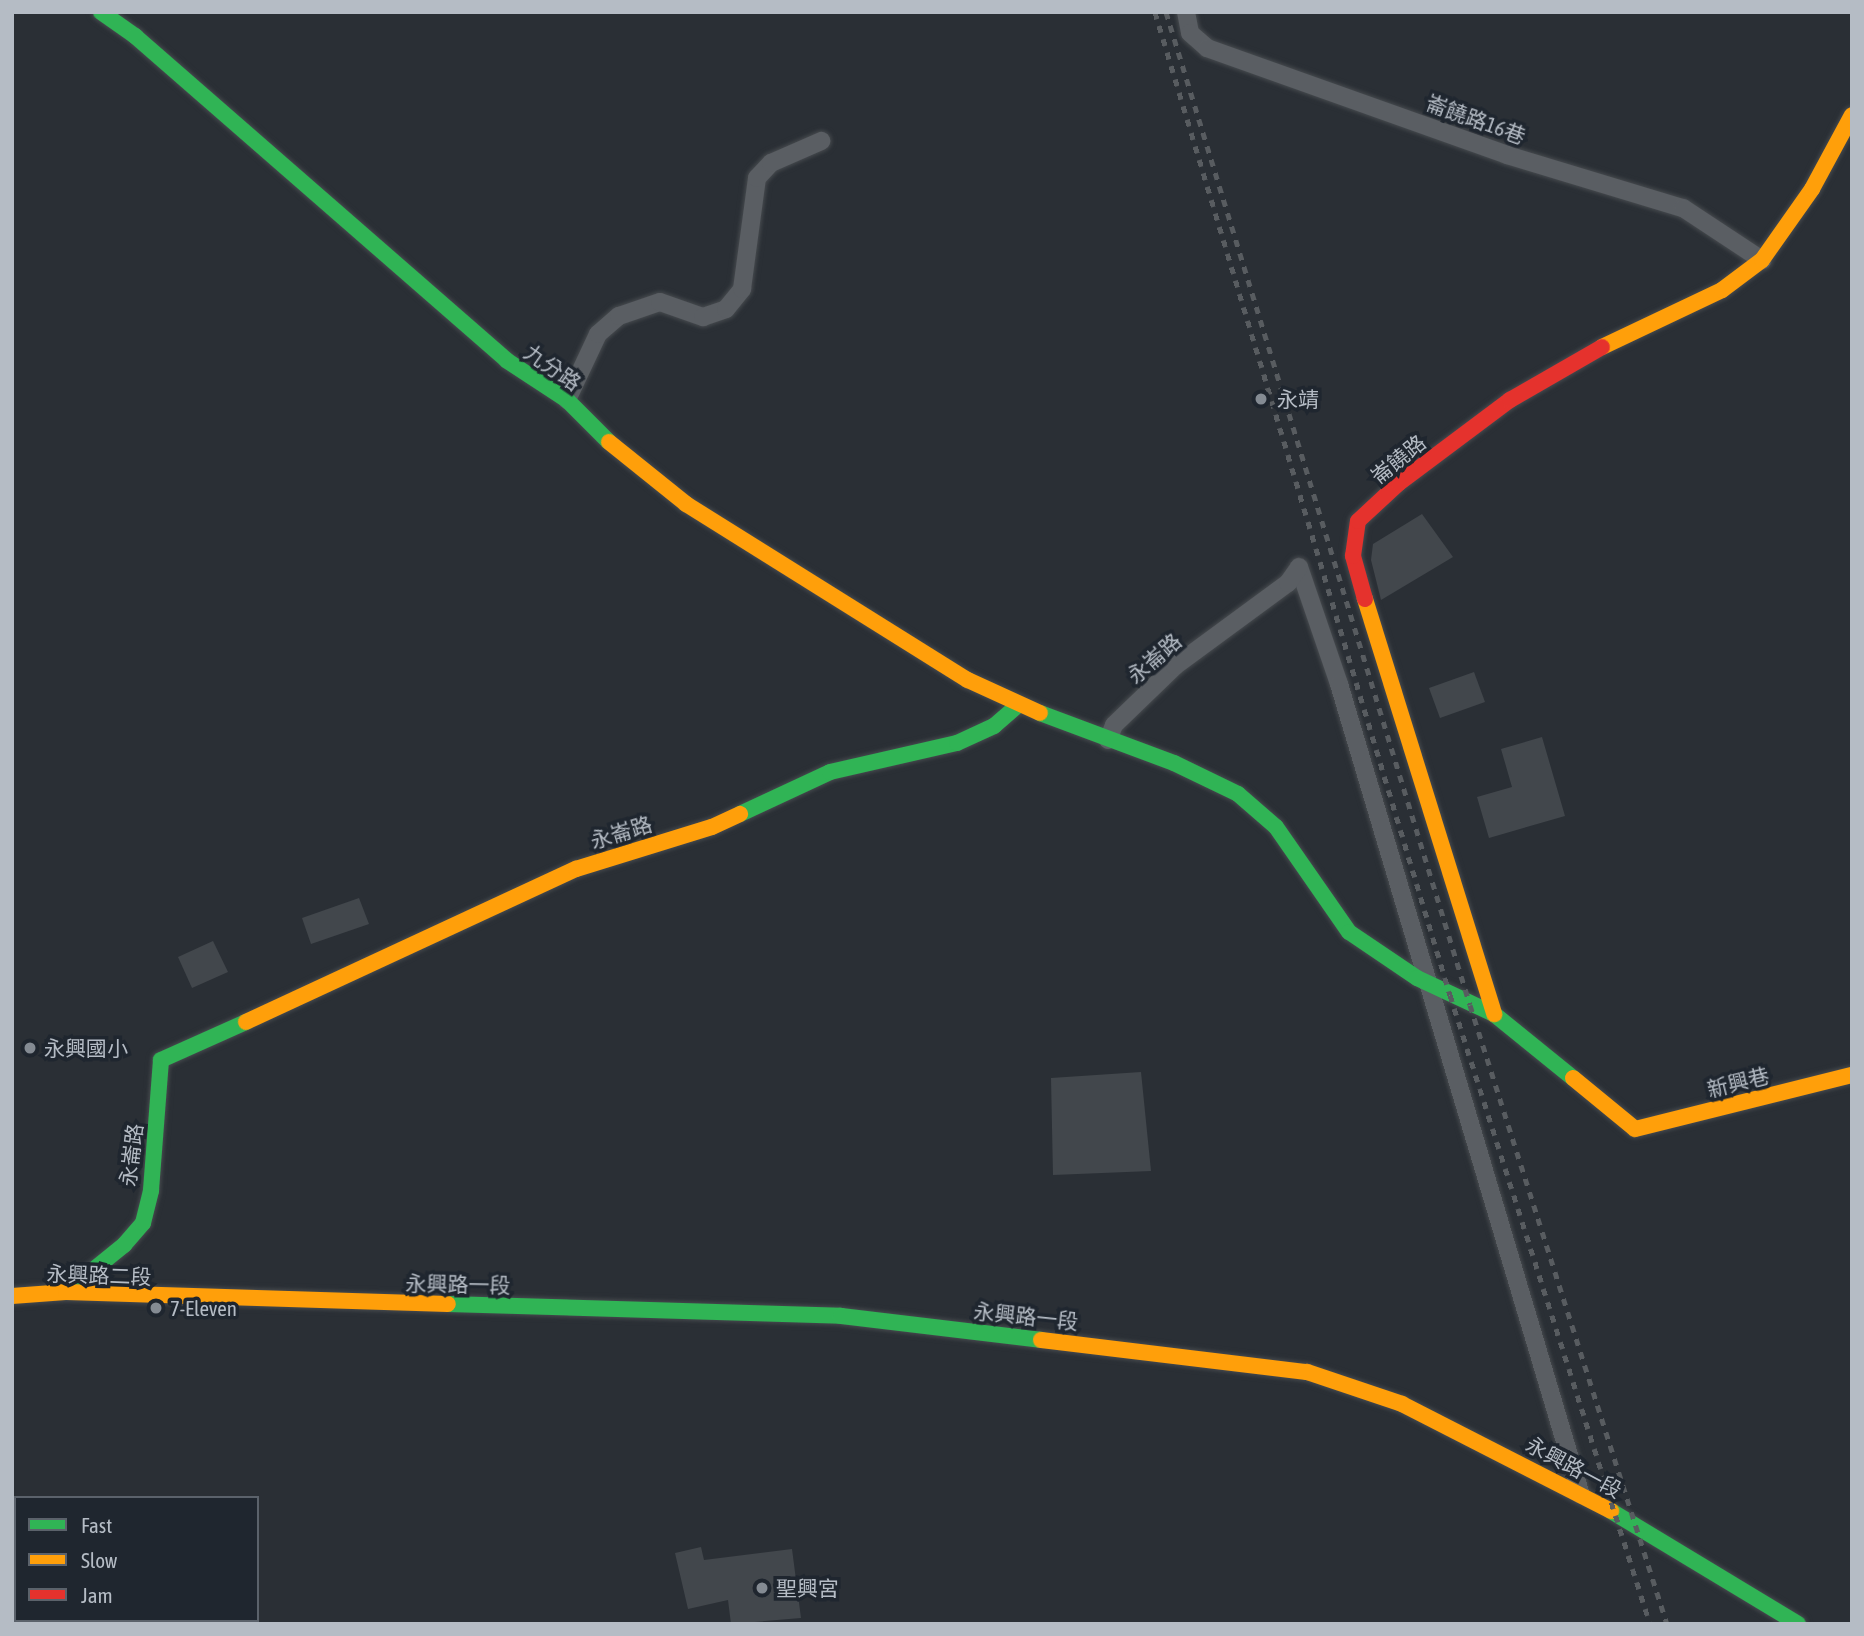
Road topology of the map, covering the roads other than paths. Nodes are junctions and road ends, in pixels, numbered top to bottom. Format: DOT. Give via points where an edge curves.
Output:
graph roads {
  1 [pos="101,12"];
  2 [pos="1186,12"];
  3 [pos="1852,115"];
  4 [pos="821,141"];
  5 [pos="1762,260"];
  6 [pos="567,400"];
  7 [pos="1018,705"];
  8 [pos="1108,740"];
  9 [pos="1427,982"];
  10 [pos="1494,1013"];
  11 [pos="1852,1075"];
  12 [pos="66,1292"];
  13 [pos="12,1296"];
  14 [pos="185,1299"];
  15 [pos="1581,1495"];
  16 [pos="1798,1624"];
  1 -- 6 [label="street, 九分路" via="135,36 506,360"];
  2 -- 5 [label="street, 崙饒路16巷" via="1190,33 1207,48 1507,155 1683,208"];
  3 -- 5 [label="street, 崙饒路" via="1812,188"];
  4 -- 6 [label="street" via="771,163 757,178 742,289 726,309 704,317 660,302 619,316 598,334"];
  5 -- 10 [label="street, 崙饒路" via="1722,290 1572,362 1510,400 1399,483 1358,521 1353,556 1368,616"];
  6 -- 7 [label="street, 九分路" via="626,458 686,504 898,639"];
  7 -- 8 [label="street"];
  7 -- 12 [label="street, 永崙路" via="994,726 957,743 830,772 712,827 576,869 161,1060 151,1190 143,1223"];
  8 -- 9 [label="street" via="1174,763 1238,794 1276,827 1349,932"];
  8 -- 9 [label="street, 永崙路" via="1114,725 1175,666 1288,583 1299,567"];
  9 -- 10 [label="street"];
  9 -- 15 [label="street"];
  10 -- 11 [label="street, 新興巷" via="1635,1129"];
  12 -- 13 [label="street, 永興路二段"];
  12 -- 14 [label="street, 永興路二段"];
  14 -- 15 [label="street, 永興路一段" via="675,1308 841,1316 1279,1368 1402,1404"];
  15 -- 16 [label="street, 永興路一段"];
}
